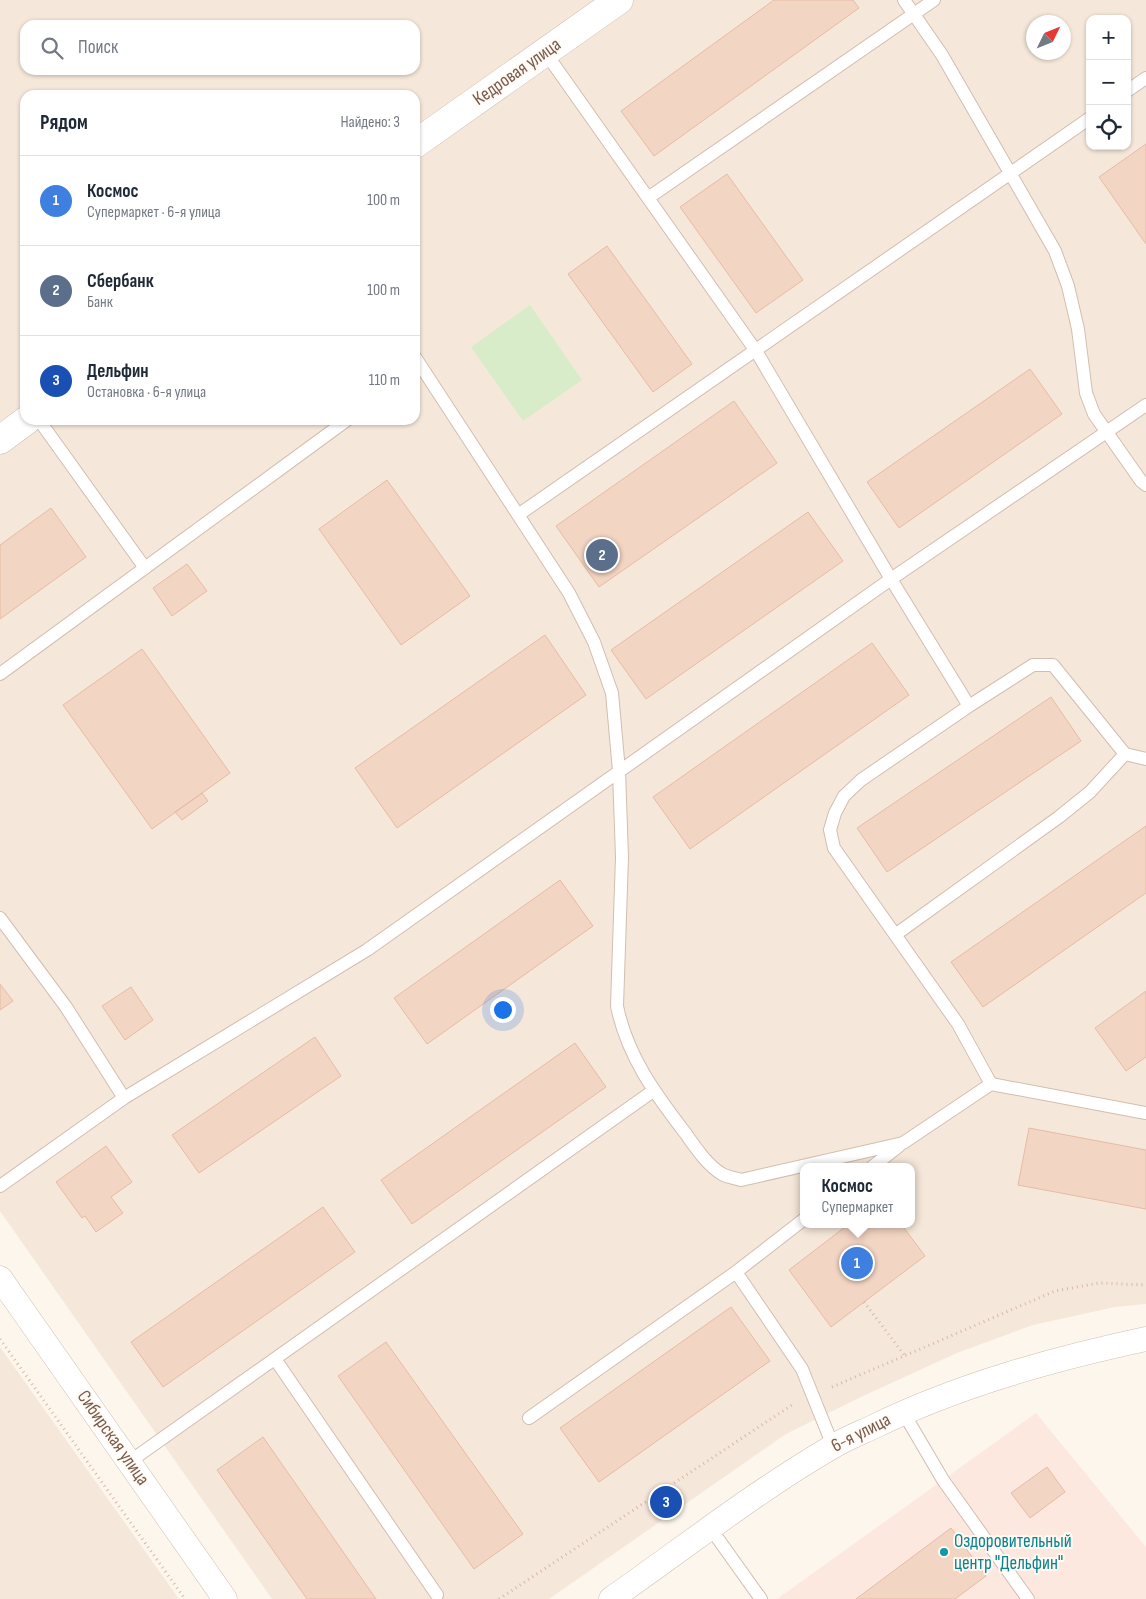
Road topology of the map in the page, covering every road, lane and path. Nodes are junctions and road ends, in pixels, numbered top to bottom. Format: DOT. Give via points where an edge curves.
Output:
graph roads {
  1 [pos="620,0"];
  2 [pos="904,0"];
  3 [pos="934,0"];
  4 [pos="914,14"];
  5 [pos="545,52"];
  6 [pos="1146,78"];
  7 [pos="1131,88"];
  8 [pos="1086,121"];
  9 [pos="420,140"];
  10 [pos="1010,173"];
  11 [pos="648,198"];
  12 [pos="756,351"];
  13 [pos="420,368"];
  14 [pos="1146,405"];
  15 [pos="20,425"];
  16 [pos="43,425"];
  17 [pos="340,425"];
  18 [pos="1106,432"];
  19 [pos="0,440"];
  20 [pos="1146,485"];
  21 [pos="518,515"];
  22 [pos="145,568"];
  23 [pos="891,579"];
  24 [pos="0,674"];
  25 [pos="969,706"];
  26 [pos="1125,754"];
  27 [pos="1146,759"];
  28 [pos="619,771"];
  29 [pos="0,918"];
  30 [pos="895,935"];
  31 [pos="991,1084"];
  32 [pos="653,1090"];
  33 [pos="124,1098"];
  34 [pos="1146,1113"];
  35 [pos="903,1143"];
  36 [pos="815,1163"];
  37 [pos="877,1163"];
  38 [pos="800,1166"];
  39 [pos="0,1186"];
  40 [pos="800,1222"];
  41 [pos="736,1272"];
  42 [pos="0,1278"];
  43 [pos="864,1302"];
  44 [pos="0,1338"];
  45 [pos="1146,1339"];
  46 [pos="905,1356"];
  47 [pos="275,1359"];
  48 [pos="903,1412"];
  49 [pos="529,1418"];
  50 [pos="833,1446"];
  51 [pos="129,1462"];
  52 [pos="711,1528"];
  53 [pos="437,1595"];
  54 [pos="185,1599"];
  55 [pos="225,1599"];
  56 [pos="611,1599"];
  57 [pos="761,1599"];
  58 [pos="1028,1599"];
  1 -- 5 [label="street, Кедровая улица"];
  2 -- 4 [label="lane"];
  3 -- 4 [label="lane"];
  4 -- 10 [label="lane" via="942,55"];
  4 -- 11 [label="lane"];
  5 -- 9 [label="street, Кедровая улица"];
  5 -- 11 [label="lane"];
  6 -- 7 [label="lane"];
  8 -- 10 [label="lane"];
  10 -- 12 [label="lane"];
  10 -- 18 [label="lane" via="1055,251 1068,286 1078,329 1086,393"];
  11 -- 12 [label="lane"];
  12 -- 21 [label="lane"];
  12 -- 23 [label="lane"];
  13 -- 21 [label="lane"];
  14 -- 18 [label="lane"];
  15 -- 19 [label="street"];
  16 -- 22 [label="lane"];
  17 -- 22 [label="lane"];
  18 -- 20 [label="lane"];
  18 -- 23 [label="lane"];
  21 -- 28 [label="lane" via="570,593 594,642 612,692"];
  22 -- 24 [label="lane"];
  23 -- 25 [label="lane"];
  23 -- 28 [label="lane"];
  25 -- 26 [label="lane" via="1033,665 1053,665"];
  25 -- 30 [label="lane" via="861,780 844,796 835,813 830,830 834,848"];
  26 -- 27 [label="lane"];
  26 -- 30 [label="lane" via="1090,792 1059,817"];
  28 -- 32 [label="lane" via="622,857 617,1006 632,1051"];
  28 -- 33 [label="lane" via="367,950"];
  29 -- 33 [label="lane" via="66,1007"];
  30 -- 31 [label="lane" via="958,1024"];
  31 -- 34 [label="lane"];
  31 -- 35 [label="lane"];
  32 -- 38 [label="lane" via="704,1158 723,1174 740,1180"];
  32 -- 47 [label="lane"];
  33 -- 39 [label="lane"];
  35 -- 36 [label="lane"];
  35 -- 37 [label="lane"];
  40 -- 41 [label="lane"];
  41 -- 49 [label="lane"];
  41 -- 50 [label="lane" via="802,1369"];
  42 -- 51 [label="street, Сибирская улица"];
  43 -- 46 [label="path"];
  44 -- 54 [label="path"];
  45 -- 48 [label="street, 6-я улица" via="980,1383"];
  47 -- 51 [label="lane"];
  47 -- 53 [label="lane"];
  48 -- 50 [label="street, 6-я улица"];
  48 -- 58 [label="lane" via="943,1480"];
  50 -- 52 [label="street, 6-я улица"];
  51 -- 55 [label="street, Сибирская улица"];
  52 -- 56 [label="street, 6-я улица"];
  52 -- 57 [label="lane"];
}
